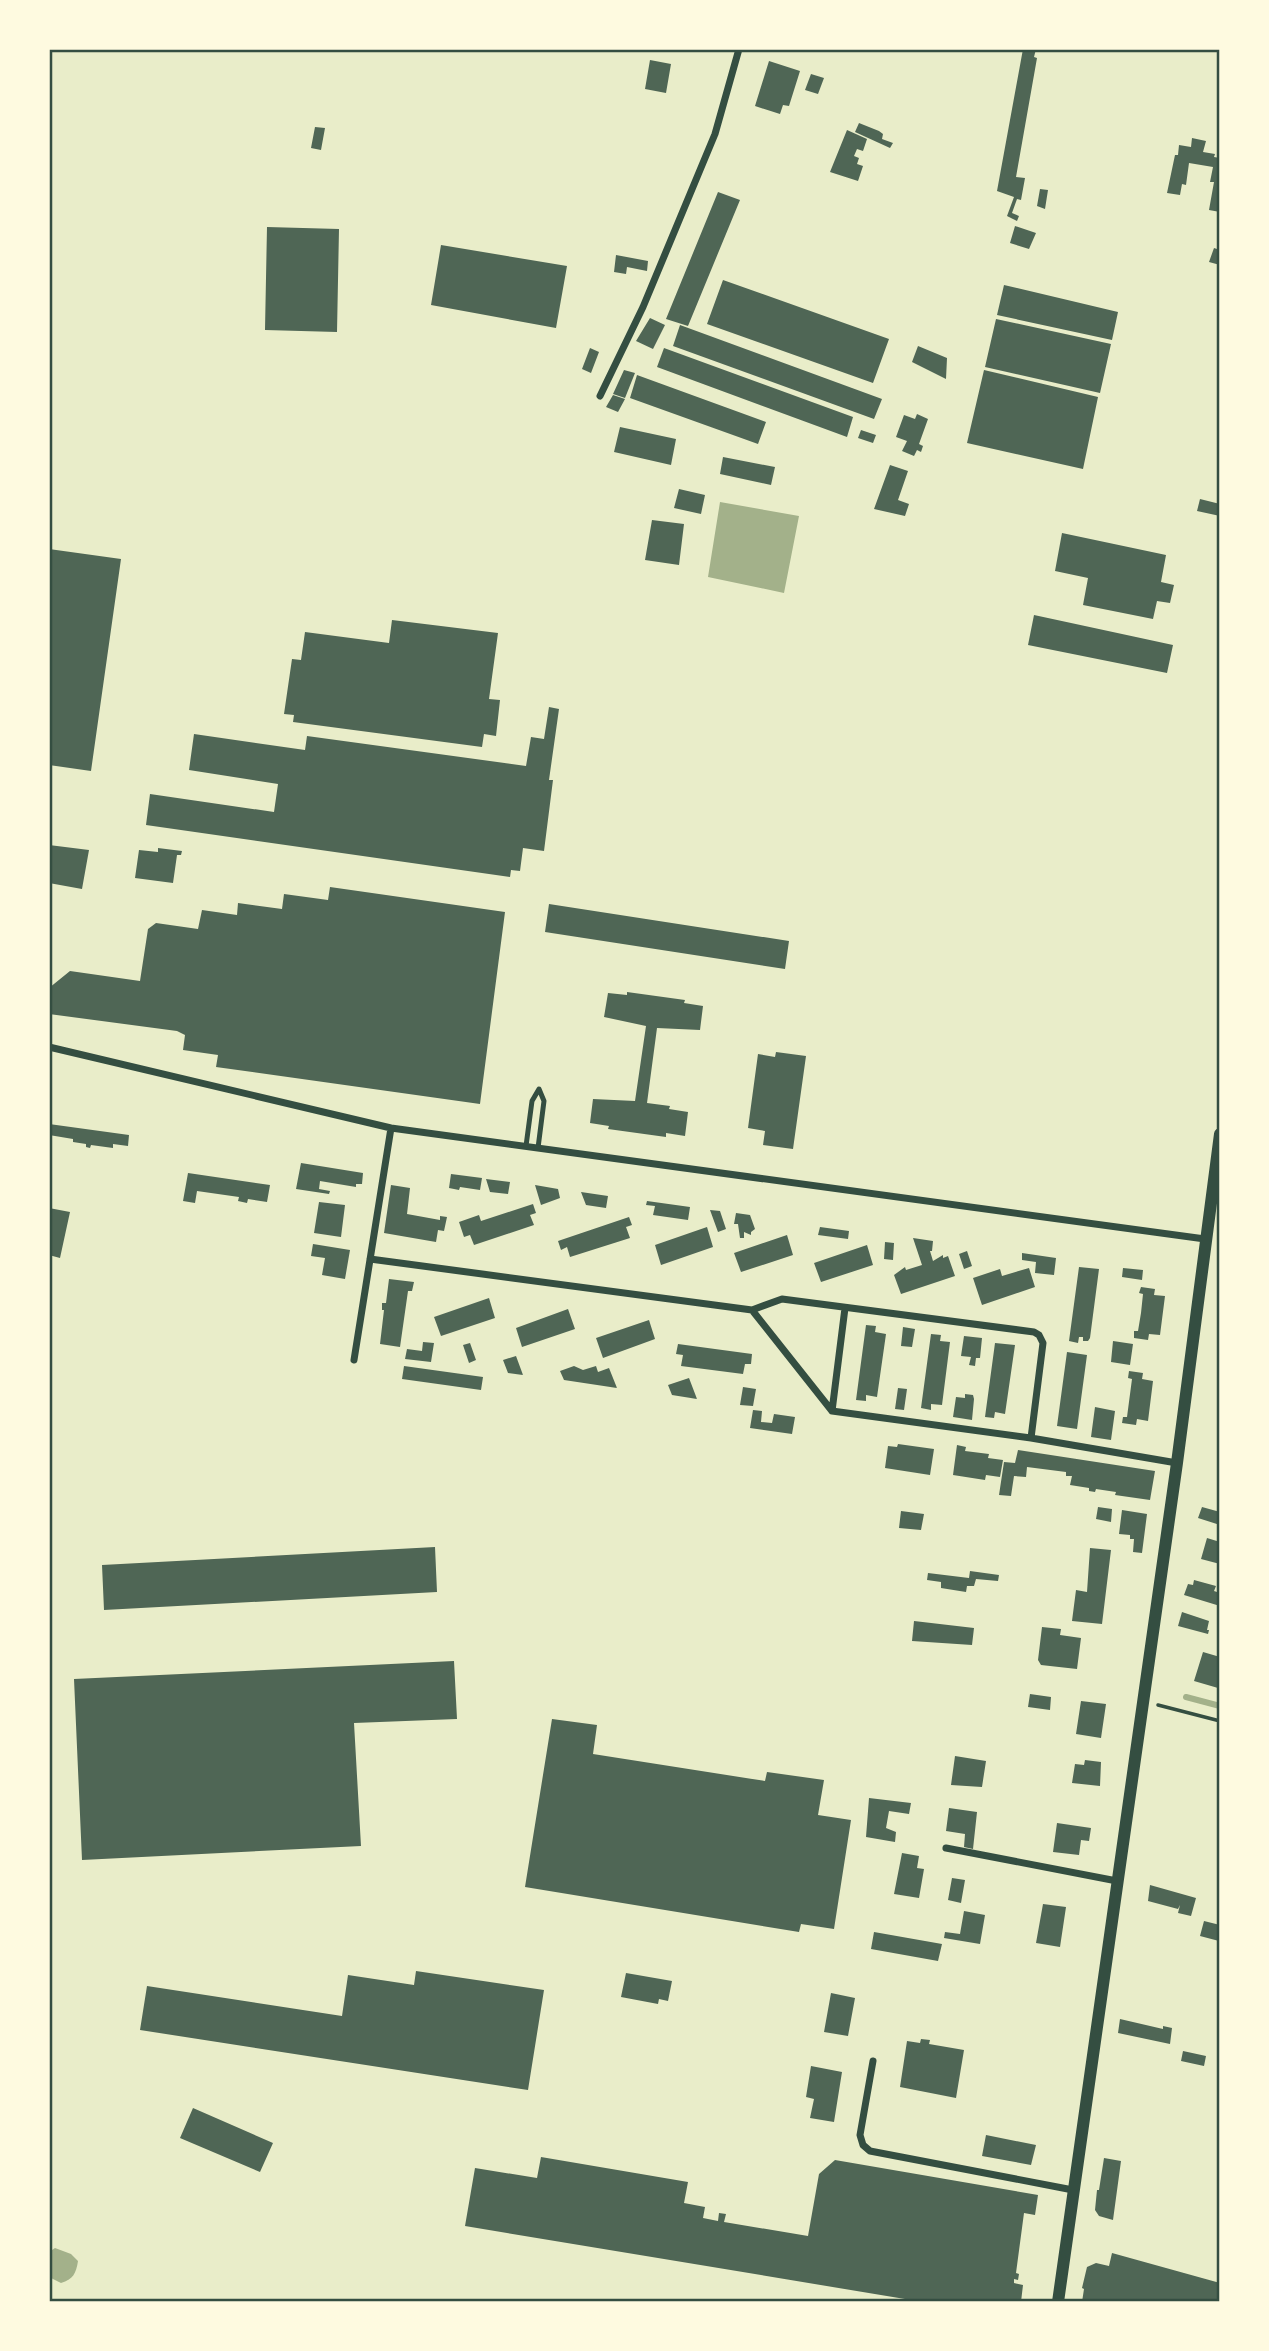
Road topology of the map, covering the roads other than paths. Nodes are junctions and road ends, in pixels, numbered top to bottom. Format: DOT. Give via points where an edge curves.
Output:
graph roads {
  1 [pos="739,49"];
  2 [pos="600,396"];
  3 [pos="49,1047"];
  4 [pos="391,1128"];
  5 [pos="1220,1134"];
  6 [pos="526,1146"];
  7 [pos="538,1148"];
  8 [pos="1206,1239"];
  9 [pos="370,1259"];
  10 [pos="845,1308"];
  11 [pos="752,1310"];
  12 [pos="354,1360"];
  13 [pos="832,1411"];
  14 [pos="1031,1438"];
  15 [pos="1177,1462"];
  16 [pos="946,1848"];
  17 [pos="1117,1881"];
  18 [pos="873,2061"];
  19 [pos="1073,2190"];
  20 [pos="1058,2302"];
  1 -- 2 [label="street" via="715,135"];
  3 -- 4 [label="street"];
  4 -- 6 [label="street"];
  4 -- 9 [label="street"];
  5 -- 8 [label="street"];
  6 -- 7 [label="street"];
  6 -- 7 [label="lane" via="532,1101 539,1089 544,1101"];
  7 -- 8 [label="street"];
  8 -- 15 [label="street"];
  9 -- 11 [label="street"];
  9 -- 12 [label="street"];
  10 -- 11 [label="street" via="782,1299"];
  10 -- 13 [label="street"];
  10 -- 14 [label="street" via="1037,1333 1043,1343"];
  11 -- 13 [label="street"];
  13 -- 14 [label="street"];
  14 -- 15 [label="street"];
  15 -- 17 [label="street"];
  16 -- 17 [label="street"];
  17 -- 19 [label="street"];
  18 -- 19 [label="street" via="860,2135 870,2151"];
  19 -- 20 [label="street"];
}
